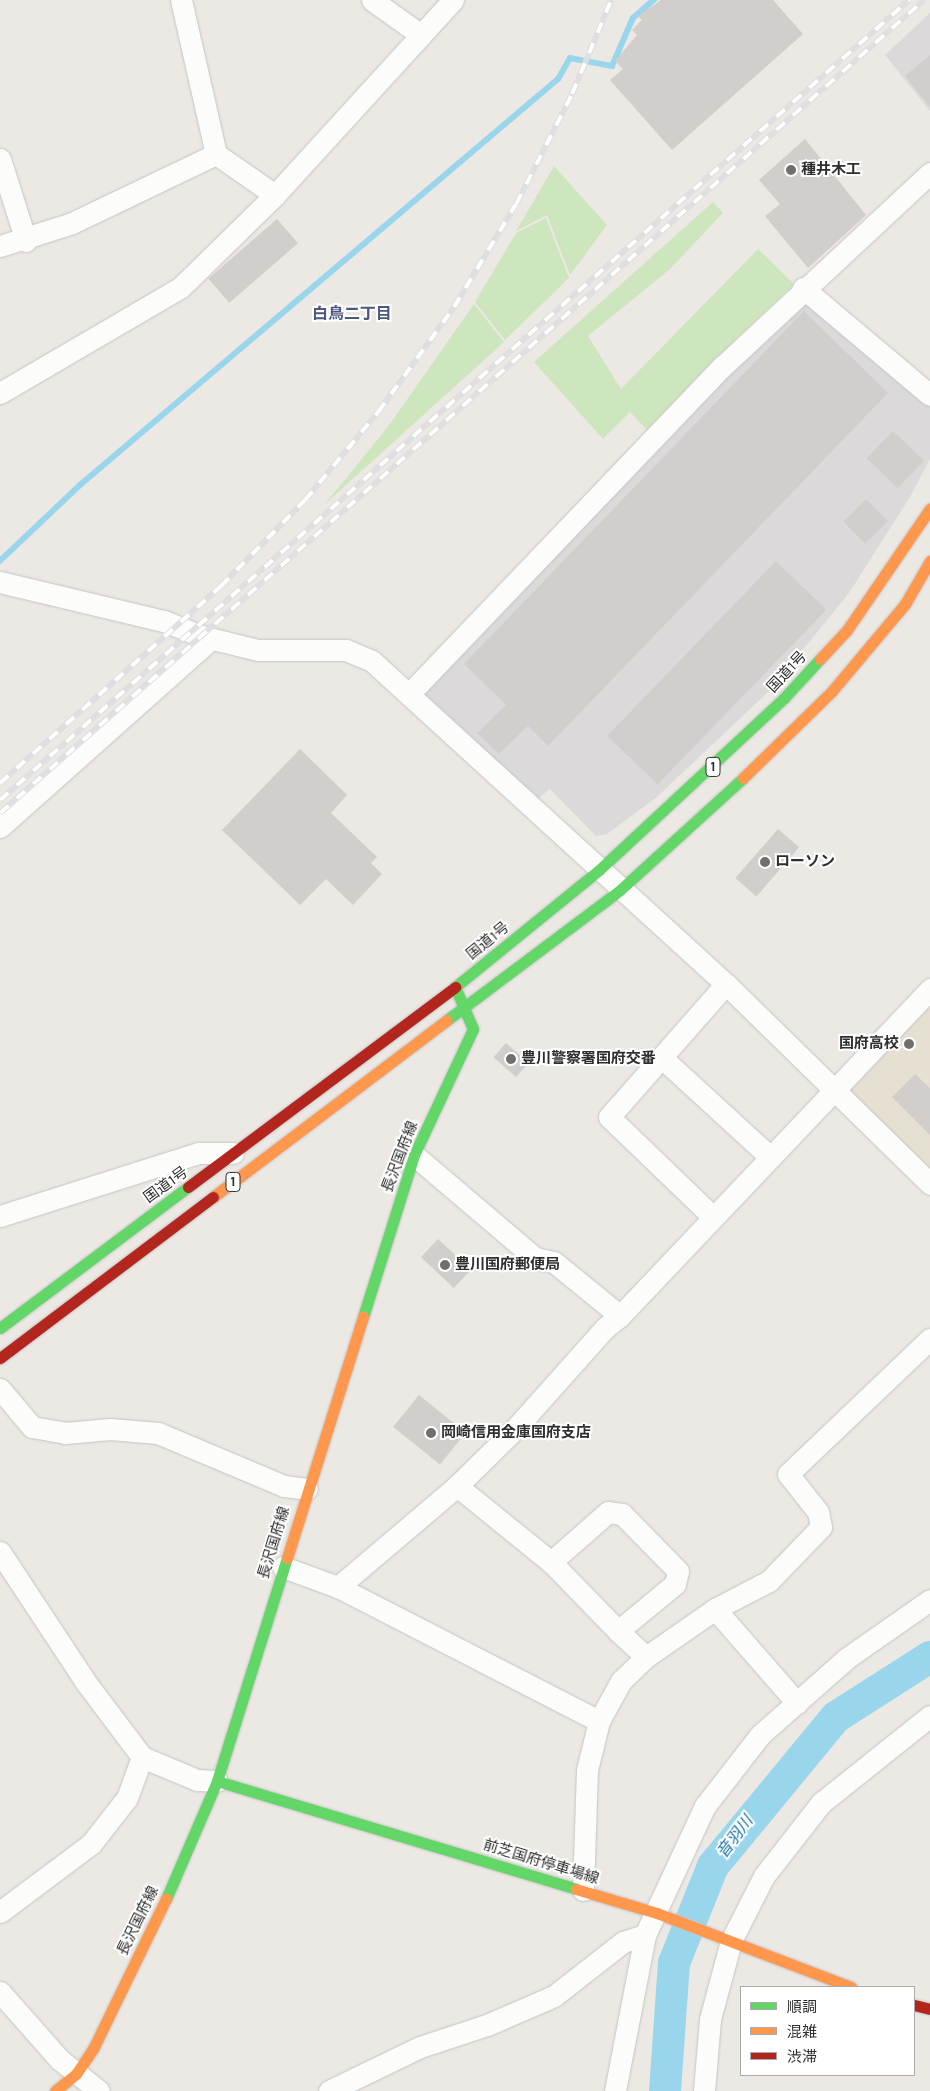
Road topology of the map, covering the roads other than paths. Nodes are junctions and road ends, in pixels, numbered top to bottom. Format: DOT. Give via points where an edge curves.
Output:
graph roads {
  1 [pos="181,0"];
  2 [pos="372,0"];
  3 [pos="453,0"];
  4 [pos="421,35"];
  5 [pos="216,154"];
  6 [pos="0,159"];
  7 [pos="930,173"];
  8 [pos="275,195"];
  9 [pos="26,241"];
  10 [pos="0,246"];
  11 [pos="803,288"];
  12 [pos="0,393"];
  13 [pos="930,395"];
  14 [pos="930,509"];
  15 [pos="930,561"];
  16 [pos="0,582"];
  17 [pos="210,639"];
  18 [pos="410,693"];
  19 [pos="0,827"];
  20 [pos="599,870"];
  21 [pos="620,890"];
  22 [pos="726,984"];
  23 [pos="456,987"];
  24 [pos="930,989"];
  25 [pos="467,1008"];
  26 [pos="661,1057"];
  27 [pos="832,1089"];
  28 [pos="233,1153"];
  29 [pos="414,1155"];
  30 [pos="770,1157"];
  31 [pos="930,1184"];
  32 [pos="0,1216"];
  33 [pos="713,1217"];
  34 [pos="620,1316"];
  35 [pos="0,1328"];
  36 [pos="930,1339"];
  37 [pos="0,1358"];
  38 [pos="0,1389"];
  39 [pos="457,1486"];
  40 [pos="307,1489"];
  41 [pos="0,1552"];
  42 [pos="551,1562"];
  43 [pos="284,1567"];
  44 [pos="7,1577"];
  45 [pos="338,1587"];
  46 [pos="930,1600"];
  47 [pos="715,1609"];
  48 [pos="618,1631"];
  49 [pos="646,1657"];
  50 [pos="797,1703"];
  51 [pos="930,1716"];
  52 [pos="599,1721"];
  53 [pos="142,1757"];
  54 [pos="217,1781"];
  55 [pos="583,1890"];
  56 [pos="0,1912"];
  57 [pos="657,1913"];
  58 [pos="645,1935"];
  59 [pos="726,1938"];
  60 [pos="848,1986"];
  61 [pos="0,1992"];
  62 [pos="915,2005"];
  63 [pos="930,2009"];
  64 [pos="76,2074"];
  65 [pos="55,2091"];
  66 [pos="99,2091"];
  67 [pos="329,2091"];
  68 [pos="615,2091"];
  69 [pos="704,2091"];
  1 -- 5 [label="street"];
  2 -- 4 [label="street"];
  3 -- 4 [label="street"];
  4 -- 8 [label="street"];
  5 -- 8 [label="street"];
  5 -- 9 [label="street" via="112,206"];
  6 -- 9 [label="street"];
  7 -- 11 [label="street"];
  8 -- 12 [label="street" via="180,288"];
  9 -- 10 [label="street"];
  11 -- 13 [label="street"];
  11 -- 18 [label="street" via="723,366"];
  14 -- 20 [label="main road, 国道1号 / 1" via="847,630 770,712"];
  15 -- 21 [label="main road, 1" via="905,604 832,691 704,816"];
  16 -- 17 [label="street" via="164,621"];
  17 -- 18 [label="street" via="258,650 346,650 372,661"];
  17 -- 19 [label="street"];
  18 -- 20 [label="street"];
  20 -- 21 [label="street"];
  20 -- 23 [label="main road, 国道1号 / 1"];
  21 -- 22 [label="street"];
  21 -- 25 [label="main road, 1"];
  22 -- 26 [label="street"];
  22 -- 27 [label="street"];
  23 -- 25 [label="main road, 長沢国府線"];
  23 -- 28 [label="main road, 国道1号 / 1"];
  24 -- 27 [label="street"];
  25 -- 29 [label="main road, 長沢国府線" via="473,1029"];
  25 -- 37 [label="main road, 1"];
  26 -- 30 [label="street"];
  26 -- 33 [label="street" via="609,1116"];
  27 -- 30 [label="street"];
  27 -- 31 [label="street"];
  28 -- 32 [label="street" via="199,1153"];
  28 -- 35 [label="main road, 国道1号 / 1"];
  29 -- 34 [label="street" via="535,1258 554,1262"];
  29 -- 40 [label="main road, 長沢国府線"];
  30 -- 33 [label="street"];
  33 -- 34 [label="street"];
  34 -- 39 [label="street" via="604,1328 514,1430"];
  36 -- 47 [label="street" via="788,1474 818,1512 821,1527 769,1582"];
  38 -- 40 [label="street" via="32,1427 65,1433 110,1429 158,1433 284,1486"];
  39 -- 42 [label="street"];
  39 -- 45 [label="street"];
  40 -- 43 [label="main road, 長沢国府線"];
  41 -- 44 [label="street"];
  42 -- 48 [label="street"];
  42 -- 48 [label="street" via="608,1512 622,1514 678,1571 675,1584"];
  43 -- 45 [label="street"];
  43 -- 54 [label="main road, 長沢国府線"];
  44 -- 53 [label="street"];
  45 -- 52 [label="street"];
  46 -- 50 [label="street" via="847,1658"];
  47 -- 49 [label="street"];
  47 -- 50 [label="street"];
  48 -- 49 [label="street"];
  49 -- 52 [label="street" via="621,1681"];
  50 -- 57 [label="street" via="760,1735 704,1806"];
  51 -- 59 [label="street" via="821,1803 764,1876"];
  52 -- 55 [label="street" via="587,1770"];
  53 -- 54 [label="street" via="197,1780"];
  53 -- 56 [label="street" via="127,1798 91,1844"];
  54 -- 55 [label="main road, 前芝国府停車場線"];
  54 -- 64 [label="main road, 長沢国府線" via="192,1846 94,2047"];
  55 -- 57 [label="main road, 前芝国府停車場線"];
  57 -- 58 [label="street"];
  57 -- 59 [label="main road, 前芝国府停車場線"];
  58 -- 67 [label="street" via="624,1942 554,1996 487,2025 420,2048"];
  58 -- 68 [label="street"];
  59 -- 60 [label="main road, 前芝国府停車場線"];
  59 -- 69 [label="street" via="710,2019"];
  61 -- 64 [label="street"];
  62 -- 63 [label="main road"];
  64 -- 65 [label="main road, 長沢国府線"];
  64 -- 66 [label="street"];
}
